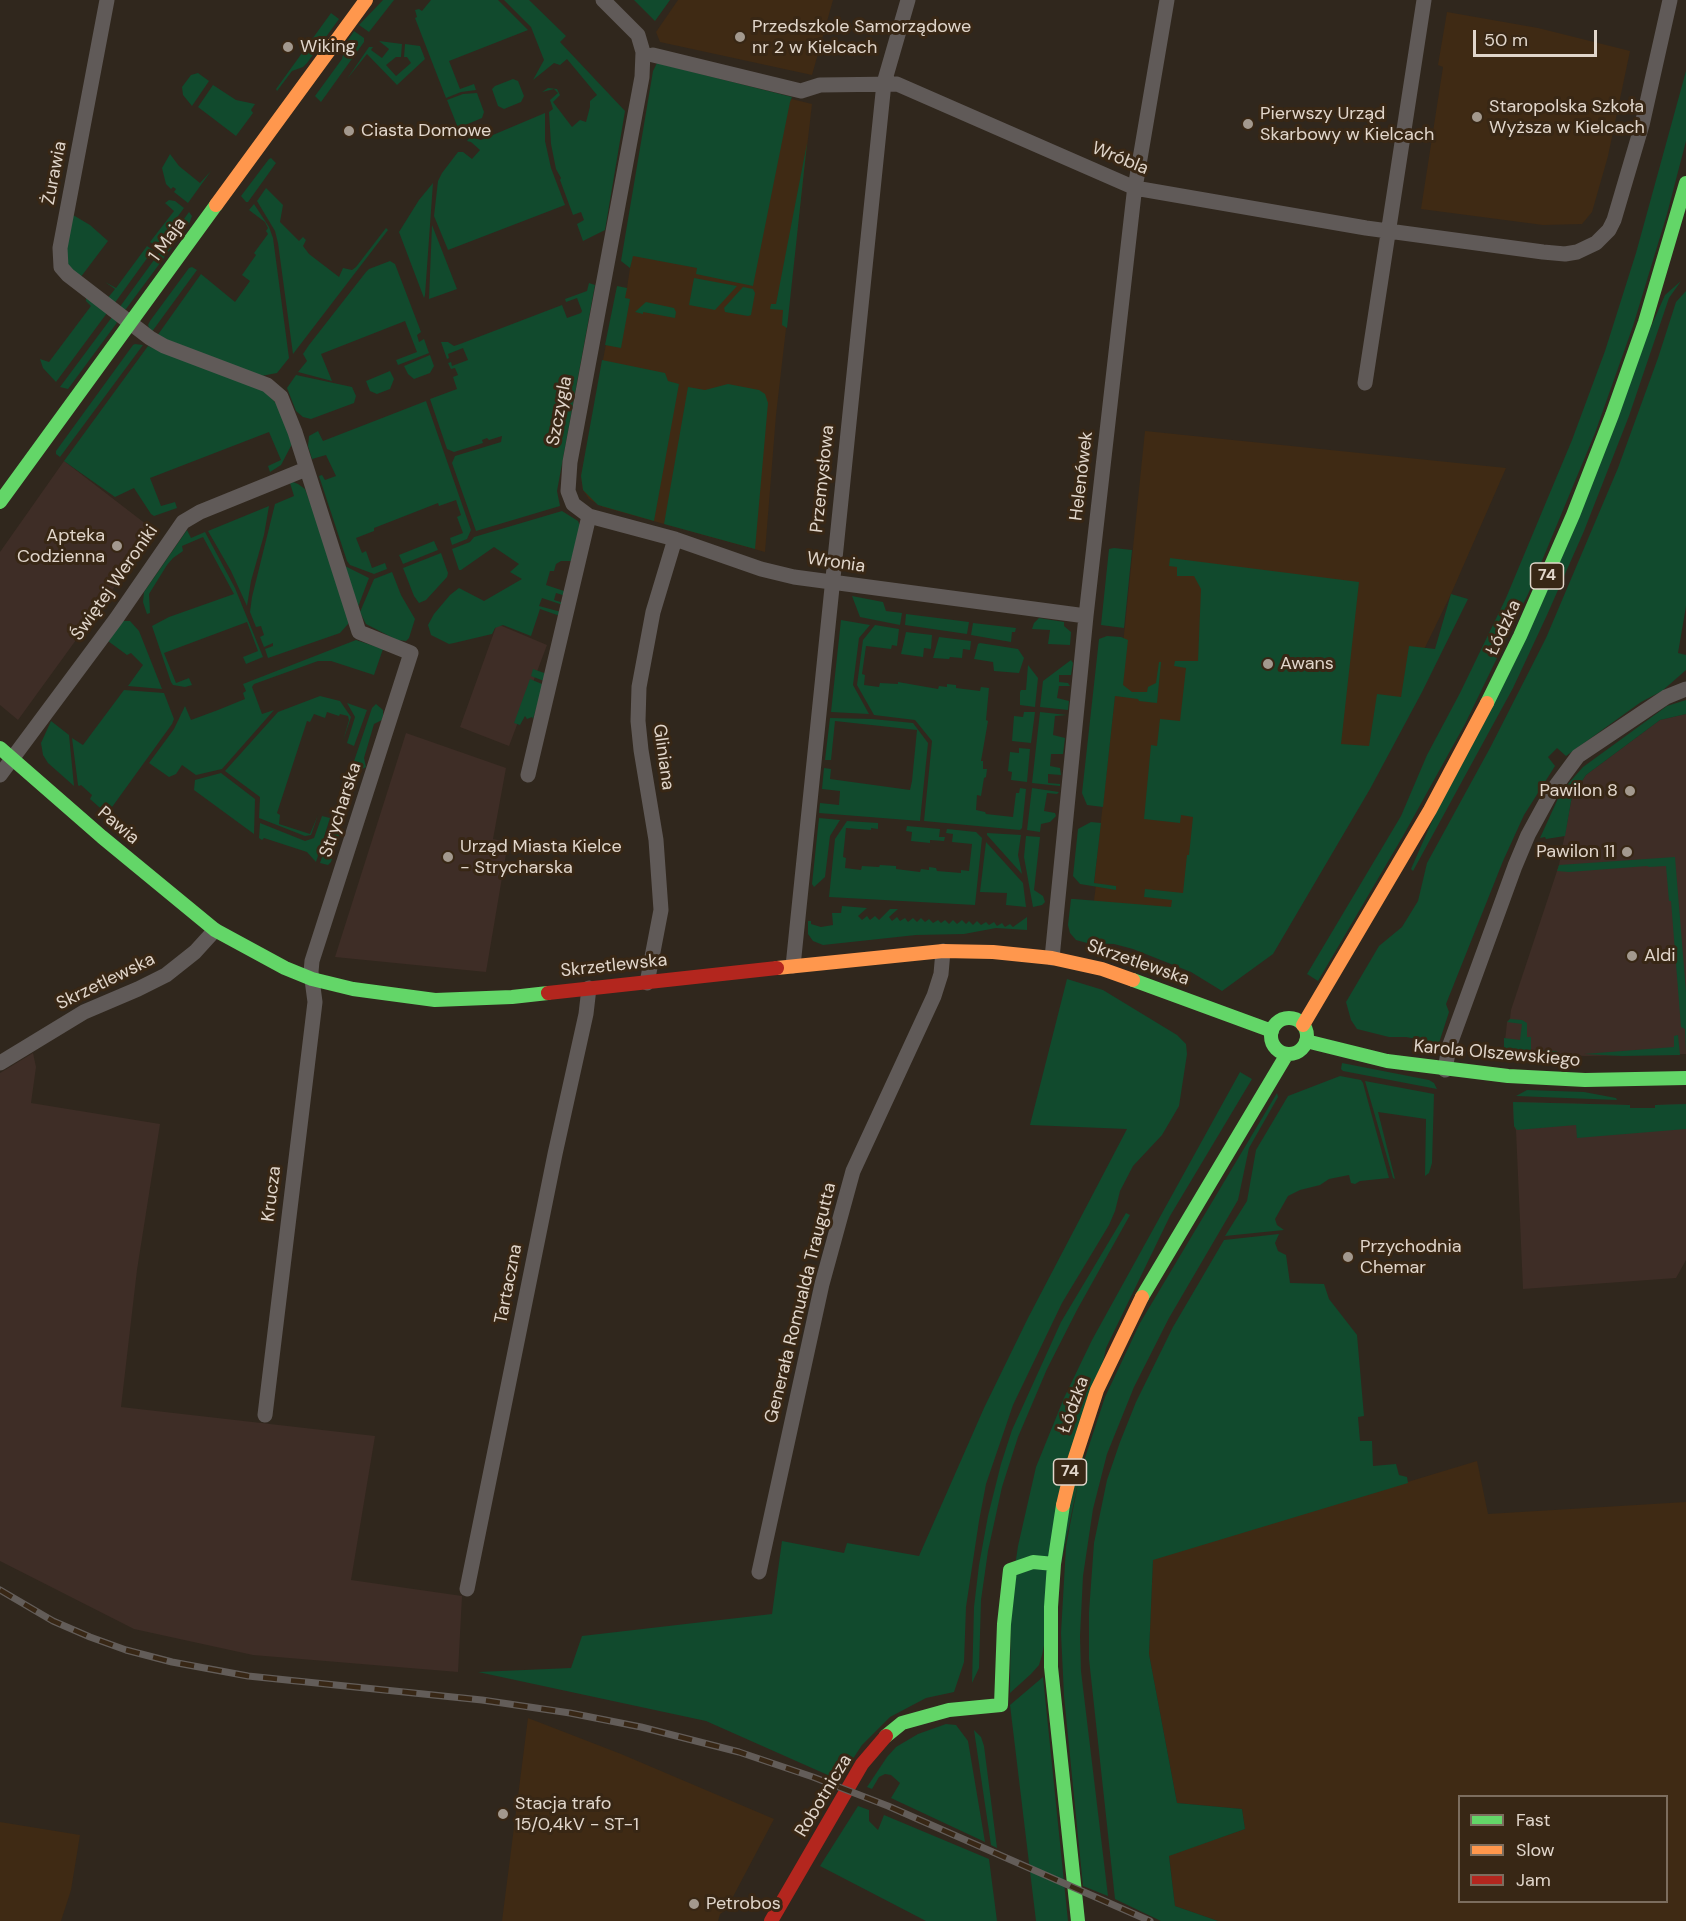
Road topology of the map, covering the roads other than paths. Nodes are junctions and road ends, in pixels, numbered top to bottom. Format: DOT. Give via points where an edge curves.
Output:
graph roads {
  1 [pos="106,0"];
  2 [pos="366,0"];
  3 [pos="603,0"];
  4 [pos="908,0"];
  5 [pos="1167,0"];
  6 [pos="1424,0"];
  7 [pos="1670,0"];
  8 [pos="653,55"];
  9 [pos="884,83"];
  10 [pos="1686,183"];
  11 [pos="1135,188"];
  12 [pos="1388,231"];
  13 [pos="129,323"];
  14 [pos="1365,382"];
  15 [pos="306,469"];
  16 [pos="0,502"];
  17 [pos="589,516"];
  18 [pos="675,539"];
  19 [pos="831,583"];
  20 [pos="1086,616"];
  21 [pos="1686,689"];
  22 [pos="0,748"];
  23 [pos="12,758"];
  24 [pos="0,775"];
  25 [pos="528,775"];
  26 [pos="215,930"];
  27 [pos="943,951"];
  28 [pos="1052,958"];
  29 [pos="793,966"];
  30 [pos="312,979"];
  31 [pos="647,983"];
  32 [pos="589,988"];
  33 [pos="1303,1025"];
  34 [pos="1272,1030"];
  35 [pos="1306,1041"];
  36 [pos="1287,1054"];
  37 [pos="0,1063"];
  38 [pos="1445,1070"];
  39 [pos="1686,1078"];
  40 [pos="265,1415"];
  41 [pos="1054,1564"];
  42 [pos="759,1572"];
  43 [pos="467,1589"];
  44 [pos="771,1921"];
  45 [pos="1078,1921"];
  1 -- 13 [label="street, Żurawia" via="60,263 68,275"];
  2 -- 13 [label="street, 1 Maja"];
  3 -- 17 [label="street, Szczygla" via="633,28 641,42 642,77 567,482 571,502"];
  4 -- 9 [label="street, Przemysłowa"];
  5 -- 11 [label="street, Helenówek"];
  6 -- 12 [label="street"];
  7 -- 12 [label="street, Wróbla" via="1642,125 1618,208 1603,237 1571,253"];
  8 -- 9 [label="street, Wróbla" via="801,91 812,86"];
  9 -- 11 [label="street, Wróbla" via="905,86"];
  9 -- 19 [label="street, Przemysłowa"];
  10 -- 33 [label="street, Łódzka / 74" via="1630,365 1577,505 1527,621 1435,801"];
  11 -- 12 [label="street, Wróbla"];
  11 -- 20 [label="street, Helenówek"];
  12 -- 14 [label="street"];
  13 -- 15 [label="street" via="164,346 275,390 285,405"];
  13 -- 16 [label="street, 1 Maja"];
  15 -- 23 [label="street, Świętej Weroniki" via="187,519 178,527 116,619"];
  15 -- 30 [label="street, Strycharska" via="359,632 411,653 312,961"];
  17 -- 18 [label="street, Wronia"];
  17 -- 25 [label="street"];
  18 -- 19 [label="street, Wronia" via="761,569"];
  18 -- 31 [label="street, Gliniana" via="653,612 638,700 661,910"];
  19 -- 20 [label="street, Wronia"];
  19 -- 29 [label="street, Przemysłowa"];
  20 -- 28 [label="street, Helenówek"];
  21 -- 38 [label="street" via="1666,697 1578,756 1551,791 1515,866 1449,1047"];
  22 -- 23 [label="street, Pawia"];
  23 -- 24 [label="street, Świętej Weroniki"];
  23 -- 26 [label="street, Pawia"];
  26 -- 30 [label="street, Skrzetlewska"];
  26 -- 37 [label="street, Skrzetlewska" via="166,975 84,1012"];
  27 -- 28 [label="street, Skrzetlewska"];
  27 -- 29 [label="street, Skrzetlewska"];
  27 -- 42 [label="street, Generała Romualda Traugutta" via="934,996 853,1171 822,1284"];
  28 -- 34 [label="street, Skrzetlewska" via="1102,969"];
  29 -- 31 [label="street, Skrzetlewska"];
  30 -- 32 [label="street, Skrzetlewska" via="374,993 435,1000"];
  30 -- 40 [label="street, Krucza" via="315,1002"];
  31 -- 32 [label="street, Skrzetlewska"];
  32 -- 43 [label="street, Tartaczna"];
  33 -- 34 [label="street" via="1286,1019"];
  33 -- 35 [label="street"];
  34 -- 36 [label="street" via="1274,1046"];
  35 -- 36 [label="street, 74" via="1295,1053"];
  35 -- 38 [label="street, Karola Olszewskiego" via="1387,1061"];
  36 -- 41 [label="street, Łódzka / 74" via="1171,1247 1116,1348 1097,1390 1072,1467"];
  38 -- 39 [label="street, Karola Olszewskiego" via="1585,1080"];
  41 -- 44 [label="street, Robotnicza" via="1033,1562 1010,1570 1001,1705 949,1710 902,1723 886,1736 862,1764"];
  41 -- 45 [label="street, Łódzka / 74" via="1052,1666"];
}
